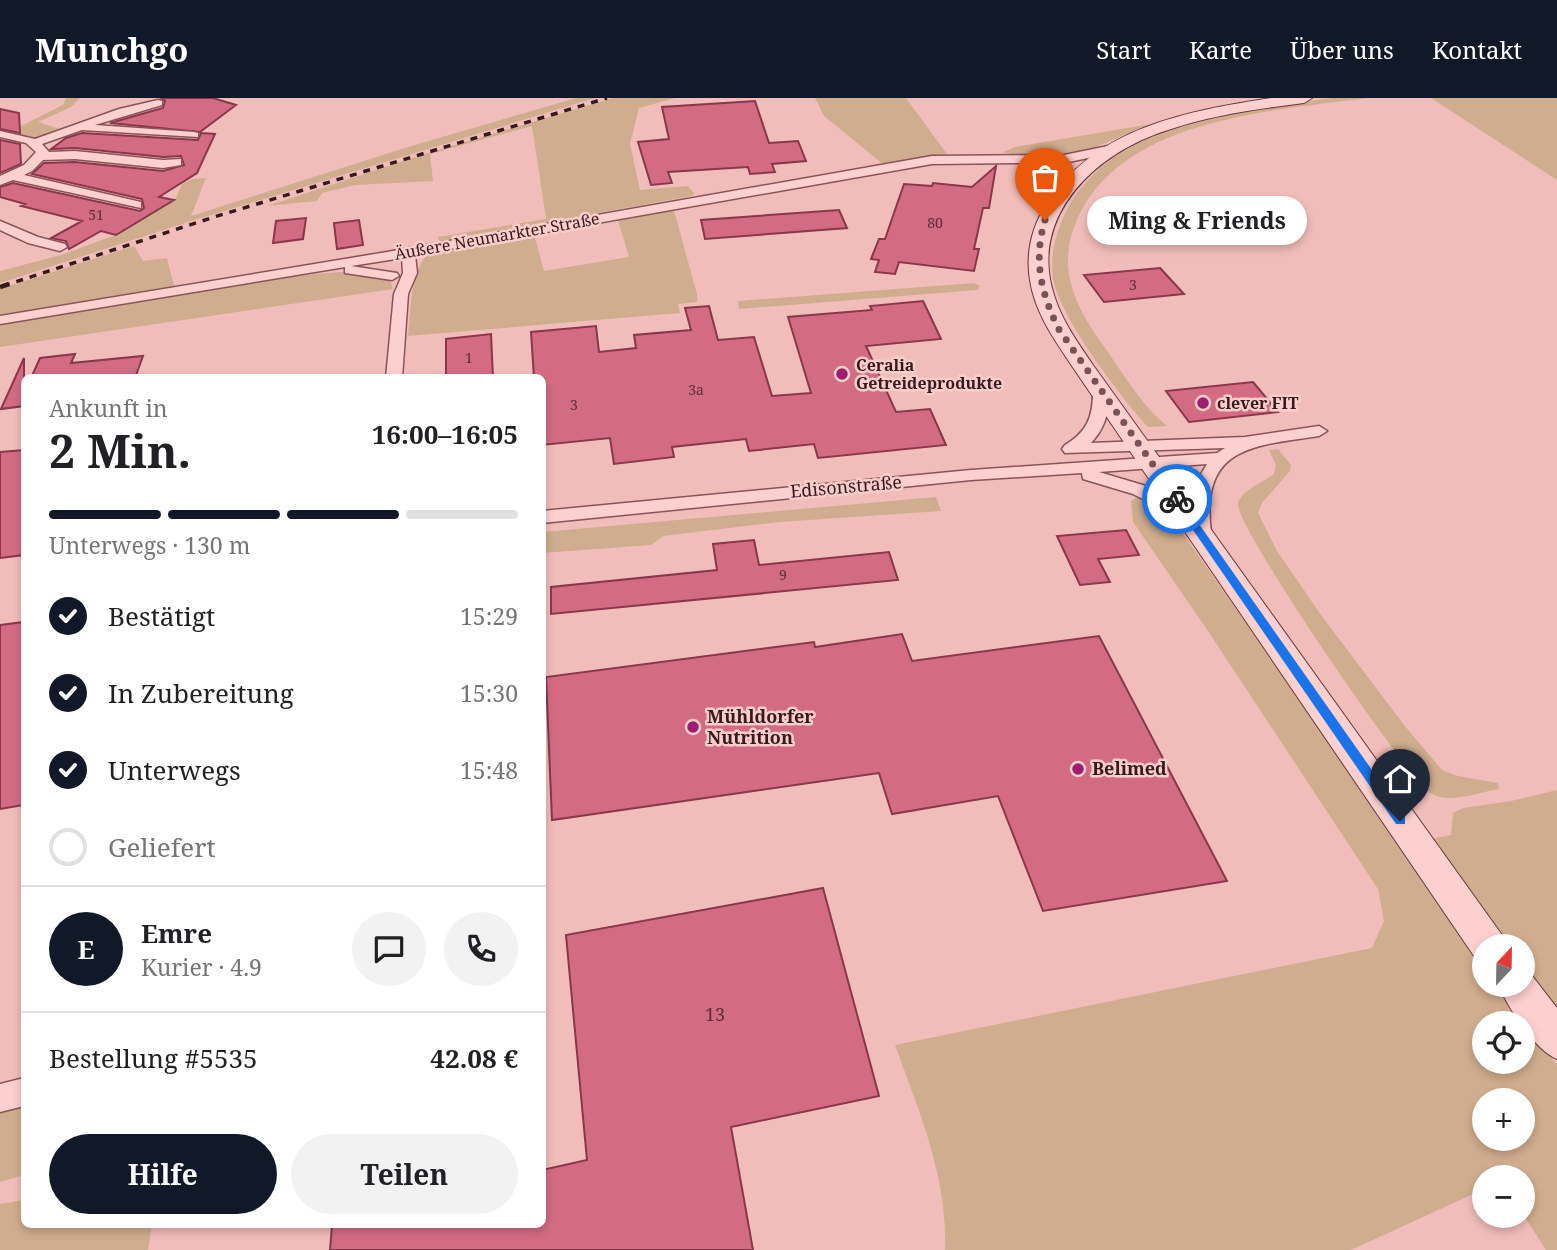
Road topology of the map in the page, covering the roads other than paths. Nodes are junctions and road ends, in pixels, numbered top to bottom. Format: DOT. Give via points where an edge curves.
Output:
graph roads {
  1 [pos="1304,98"];
  2 [pos="158,103"];
  3 [pos="78,127"];
  4 [pos="0,134"];
  5 [pos="194,135"];
  6 [pos="34,143"];
  7 [pos="1108,150"];
  8 [pos="42,156"];
  9 [pos="995,159"];
  10 [pos="1030,159"];
  11 [pos="177,162"];
  12 [pos="14,176"];
  13 [pos="1074,176"];
  14 [pos="0,181"];
  15 [pos="136,205"];
  16 [pos="0,225"];
  17 [pos="60,247"];
  18 [pos="408,252"];
  19 [pos="387,256"];
  20 [pos="299,270"];
  21 [pos="392,277"];
  22 [pos="401,294"];
  23 [pos="0,320"];
  24 [pos="394,374"];
  25 [pos="1101,391"];
  26 [pos="1319,431"];
  27 [pos="1245,442"];
  28 [pos="1071,449"];
  29 [pos="1145,455"];
  30 [pos="1221,458"];
  31 [pos="1055,469"];
  32 [pos="1018,472"];
  33 [pos="546,517"];
  34 [pos="1195,526"];
  35 [pos="1480,934"];
  36 [pos="1526,998"];
  37 [pos="1557,1040"];
  38 [pos="21,1093"];
  39 [pos="0,1098"];
  1 -- 7 [label="main road, Äußere Neumarkter Straße" via="1197,116"];
  2 -- 3 [label="street"];
  3 -- 5 [label="street"];
  3 -- 6 [label="street"];
  4 -- 6 [label="street"];
  6 -- 8 [label="street"];
  7 -- 10 [label="street, Äußere Neumarkter Straße" via="1073,158"];
  7 -- 13 [label="main road, Äußere Neumarkter Straße"];
  8 -- 11 [label="street"];
  8 -- 12 [label="street"];
  9 -- 10 [label="street, Äußere Neumarkter Straße"];
  9 -- 13 [label="street, Äußere Neumarkter Straße"];
  9 -- 18 [label="street, Äußere Neumarkter Straße" via="932,160"];
  10 -- 13 [label="street, Äußere Neumarkter Straße"];
  12 -- 14 [label="street"];
  12 -- 15 [label="street"];
  13 -- 25 [label="main road" via="1041,233 1040,284 1058,328"];
  16 -- 17 [label="street"];
  18 -- 19 [label="street, Äußere Neumarkter Straße"];
  18 -- 22 [label="street" via="410,273"];
  19 -- 20 [label="street, Äußere Neumarkter Straße"];
  19 -- 21 [label="street"];
  20 -- 21 [label="street" via="363,270"];
  20 -- 23 [label="street, Äußere Neumarkter Straße"];
  21 -- 22 [label="street"];
  22 -- 24 [label="street"];
  25 -- 28 [label="street" via="1102,414 1096,429"];
  25 -- 29 [label="main road"];
  26 -- 27 [label="street"];
  27 -- 29 [label="street"];
  27 -- 30 [label="street"];
  28 -- 29 [label="street"];
  28 -- 32 [label="street"];
  29 -- 30 [label="street"];
  29 -- 31 [label="street, Edisonstraße"];
  29 -- 34 [label="main road"];
  30 -- 34 [label="street" via="1205,478"];
  31 -- 32 [label="street, Edisonstraße"];
  31 -- 34 [label="street" via="1111,478 1150,493"];
  32 -- 33 [label="street, Edisonstraße"];
  34 -- 35 [label="main road"];
  36 -- 37 [label="main road"];
  38 -- 39 [label="street"];
}
